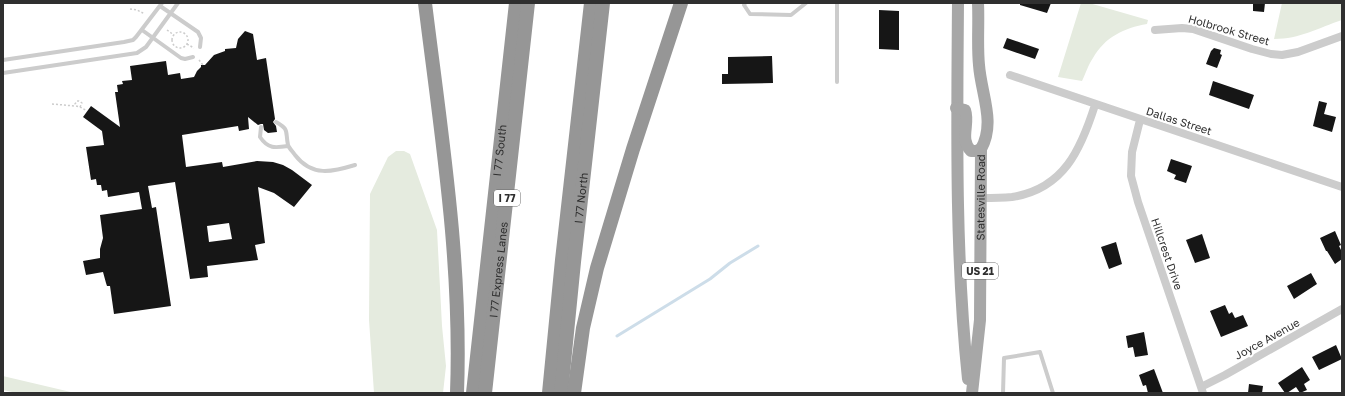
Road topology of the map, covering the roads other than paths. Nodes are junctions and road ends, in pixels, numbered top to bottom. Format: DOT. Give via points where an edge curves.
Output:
graph roads {
  1 [pos="178,3"];
  2 [pos="425,3"];
  3 [pos="516,3"];
  4 [pos="528,3"];
  5 [pos="591,3"];
  6 [pos="603,3"];
  7 [pos="681,3"];
  8 [pos="744,3"];
  9 [pos="806,3"];
  10 [pos="837,3"];
  11 [pos="958,3"];
  12 [pos="978,3"];
  13 [pos="161,4"];
  14 [pos="171,13"];
  15 [pos="142,30"];
  16 [pos="1155,30"];
  17 [pos="1342,36"];
  18 [pos="152,38"];
  19 [pos="200,47"];
  20 [pos="193,57"];
  21 [pos="3,60"];
  22 [pos="3,73"];
  23 [pos="1010,75"];
  24 [pos="837,82"];
  25 [pos="1095,104"];
  26 [pos="956,108"];
  27 [pos="1140,120"];
  28 [pos="276,122"];
  29 [pos="261,128"];
  30 [pos="288,146"];
  31 [pos="981,150"];
  32 [pos="355,165"];
  33 [pos="1342,187"];
  34 [pos="981,198"];
  35 [pos="1342,309"];
  36 [pos="1202,390"];
  37 [pos="457,393"];
  38 [pos="473,393"];
  39 [pos="485,393"];
  40 [pos="549,393"];
  41 [pos="562,393"];
  42 [pos="574,393"];
  43 [pos="971,393"];
  44 [pos="1004,393"];
  45 [pos="1053,393"];
  1 -- 14 [label="lane"];
  2 -- 37 [label="highway" via="452,217 457,305"];
  3 -- 38 [label="highway, I 77 South / I 77"];
  4 -- 39 [label="highway, I 77 Express Lanes / I 77"];
  5 -- 40 [label="highway"];
  6 -- 41 [label="highway, I 77 North"];
  7 -- 42 [label="highway" via="633,149 592,290 583,328"];
  8 -- 9 [label="lane" via="750,14 791,15"];
  10 -- 24 [label="lane"];
  11 -- 26 [label="main road, Statesville Road / US 21"];
  12 -- 31 [label="main road, Statesville Road / US 21" via="979,76 988,120 987,137"];
  13 -- 14 [label="lane"];
  13 -- 15 [label="lane"];
  14 -- 18 [label="lane"];
  14 -- 19 [label="lane" via="198,32 201,38"];
  15 -- 18 [label="lane"];
  15 -- 21 [label="lane" via="133,40 124,42"];
  16 -- 17 [label="street, Holbrook Street" via="1193,29 1252,49 1282,55"];
  18 -- 20 [label="lane" via="181,58"];
  18 -- 22 [label="lane" via="146,47 137,53"];
  23 -- 25 [label="street, Dallas Street"];
  25 -- 27 [label="street, Dallas Street"];
  25 -- 34 [label="street" via="1077,151 1067,166 1051,181 1033,191 1012,197"];
  26 -- 31 [label="main road" via="965,110 966,145 971,151"];
  26 -- 43 [label="main road, Statesville Road / US 21" via="964,337"];
  27 -- 33 [label="street, Dallas Street"];
  27 -- 36 [label="street, Hillcrest Drive" via="1132,152 1131,176"];
  28 -- 30 [label="lane" via="284,127 288,134"];
  29 -- 30 [label="lane" via="260,137 264,143 274,148"];
  30 -- 32 [label="lane" via="298,159 321,172 332,172"];
  31 -- 34 [label="main road, Statesville Road / US 21"];
  34 -- 43 [label="main road, Statesville Road / US 21" via="980,320"];
  35 -- 36 [label="street, Joyce Avenue"];
  44 -- 45 [label="lane" via="1004,358 1040,352"];
}
